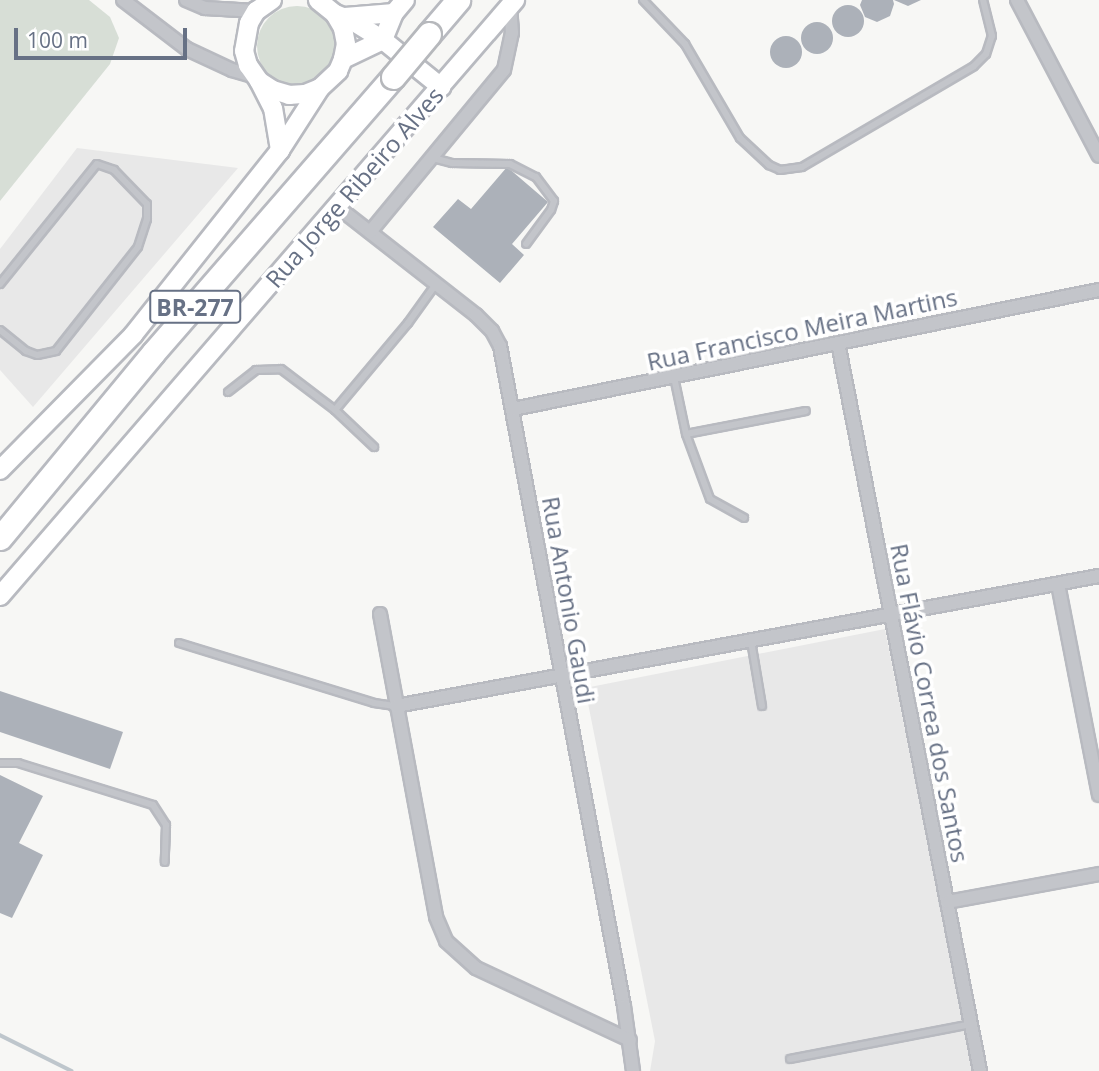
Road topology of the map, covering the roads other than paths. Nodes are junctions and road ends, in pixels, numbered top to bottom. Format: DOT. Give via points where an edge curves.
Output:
graph roads {
  1 [pos="123,0"];
  2 [pos="141,0"];
  3 [pos="186,0"];
  4 [pos="438,0"];
  5 [pos="458,0"];
  6 [pos="643,0"];
  7 [pos="983,0"];
  8 [pos="1017,0"];
  9 [pos="513,3"];
  10 [pos="265,4"];
  11 [pos="399,6"];
  12 [pos="330,8"];
  13 [pos="157,25"];
  14 [pos="422,31"];
  15 [pos="383,40"];
  16 [pos="343,59"];
  17 [pos="388,73"];
  18 [pos="257,79"];
  19 [pos="440,87"];
  20 [pos="320,88"];
  21 [pos="280,150"];
  22 [pos="1099,156"];
  23 [pos="433,158"];
  24 [pos="339,208"];
  25 [pos="370,232"];
  26 [pos="526,244"];
  27 [pos="0,284"];
  28 [pos="436,284"];
  29 [pos="1099,290"];
  30 [pos="0,330"];
  31 [pos="838,343"];
  32 [pos="674,377"];
  33 [pos="228,392"];
  34 [pos="513,409"];
  35 [pos="335,411"];
  36 [pos="806,411"];
  37 [pos="686,434"];
  38 [pos="374,447"];
  39 [pos="0,470"];
  40 [pos="0,516"];
  41 [pos="744,518"];
  42 [pos="0,538"];
  43 [pos="1099,576"];
  44 [pos="1058,584"];
  45 [pos="0,596"];
  46 [pos="380,614"];
  47 [pos="891,615"];
  48 [pos="751,641"];
  49 [pos="179,643"];
  50 [pos="561,676"];
  51 [pos="396,706"];
  52 [pos="762,706"];
  53 [pos="0,763"];
  54 [pos="1099,795"];
  55 [pos="165,862"];
  56 [pos="1099,874"];
  57 [pos="947,902"];
  58 [pos="971,1024"];
  59 [pos="630,1040"];
  60 [pos="790,1059"];
  61 [pos="634,1071"];
  62 [pos="980,1071"];
  1 -- 13 [label="street"];
  2 -- 13 [label="street"];
  3 -- 10 [label="street" via="205,8"];
  4 -- 14 [label="highway, BR-277"];
  5 -- 14 [label="highway, BR-277"];
  6 -- 7 [label="lane" via="685,44 740,138 769,165 790,170 974,66 986,54 992,36"];
  8 -- 22 [label="street"];
  9 -- 19 [label="main road, Rua Jorge Ribeiro Alves"];
  9 -- 23 [label="street" via="504,70"];
  10 -- 18 [label="main road" via="248,23 244,44 248,65"];
  11 -- 12 [label="main road"];
  11 -- 15 [label="main road"];
  12 -- 15 [label="main road"];
  12 -- 16 [label="main road" via="346,44"];
  13 -- 18 [label="street" via="187,48"];
  14 -- 17 [label="highway, BR-277"];
  15 -- 16 [label="main road"];
  15 -- 19 [label="main road"];
  16 -- 20 [label="main road" via="338,71"];
  17 -- 40 [label="highway, BR-277" via="117,375"];
  17 -- 42 [label="highway, BR-277"];
  18 -- 20 [label="main road" via="289,95"];
  18 -- 21 [label="main road" via="272,108"];
  19 -- 24 [label="main road, Rua Jorge Ribeiro Alves"];
  20 -- 21 [label="main road"];
  21 -- 39 [label="main road" via="133,335"];
  23 -- 25 [label="street"];
  23 -- 26 [label="lane" via="452,163 510,164 536,177 554,201"];
  24 -- 25 [label="street, Rua Antonio Gaudi"];
  24 -- 45 [label="main road, Rua Jorge Ribeiro Alves"];
  25 -- 28 [label="street, Rua Antonio Gaudi"];
  27 -- 30 [label="lane" via="97,164 114,170 147,204 138,247 57,351 37,355 26,351"];
  28 -- 34 [label="street, Rua Antonio Gaudi" via="492,331 500,346"];
  28 -- 35 [label="lane"];
  29 -- 31 [label="street, Rua Francisco Meira Martins"];
  31 -- 32 [label="street, Rua Francisco Meira Martins"];
  31 -- 47 [label="street, Rua Flávio Correa dos Santos"];
  32 -- 34 [label="street, Rua Francisco Meira Martins"];
  32 -- 37 [label="lane"];
  33 -- 35 [label="lane" via="256,370 270,367 281,369"];
  34 -- 50 [label="street, Rua Antonio Gaudi"];
  35 -- 38 [label="lane"];
  36 -- 37 [label="lane"];
  37 -- 41 [label="lane" via="710,499"];
  43 -- 44 [label="street"];
  44 -- 47 [label="street"];
  44 -- 54 [label="street"];
  46 -- 51 [label="street"];
  47 -- 48 [label="street"];
  47 -- 57 [label="street, Rua Flávio Correa dos Santos"];
  48 -- 50 [label="street"];
  48 -- 52 [label="lane"];
  49 -- 51 [label="lane"];
  50 -- 51 [label="street"];
  50 -- 59 [label="street, Rua Antonio Gaudi"];
  51 -- 59 [label="street" via="436,917 446,941 476,968"];
  53 -- 55 [label="lane" via="18,763 153,805 166,825"];
  56 -- 57 [label="street"];
  57 -- 58 [label="street, Rua Flávio Correa dos Santos"];
  58 -- 60 [label="lane"];
  58 -- 62 [label="street, Rua Flávio Correa dos Santos"];
  59 -- 61 [label="street, Rua Antonio Gaudi"];
}
